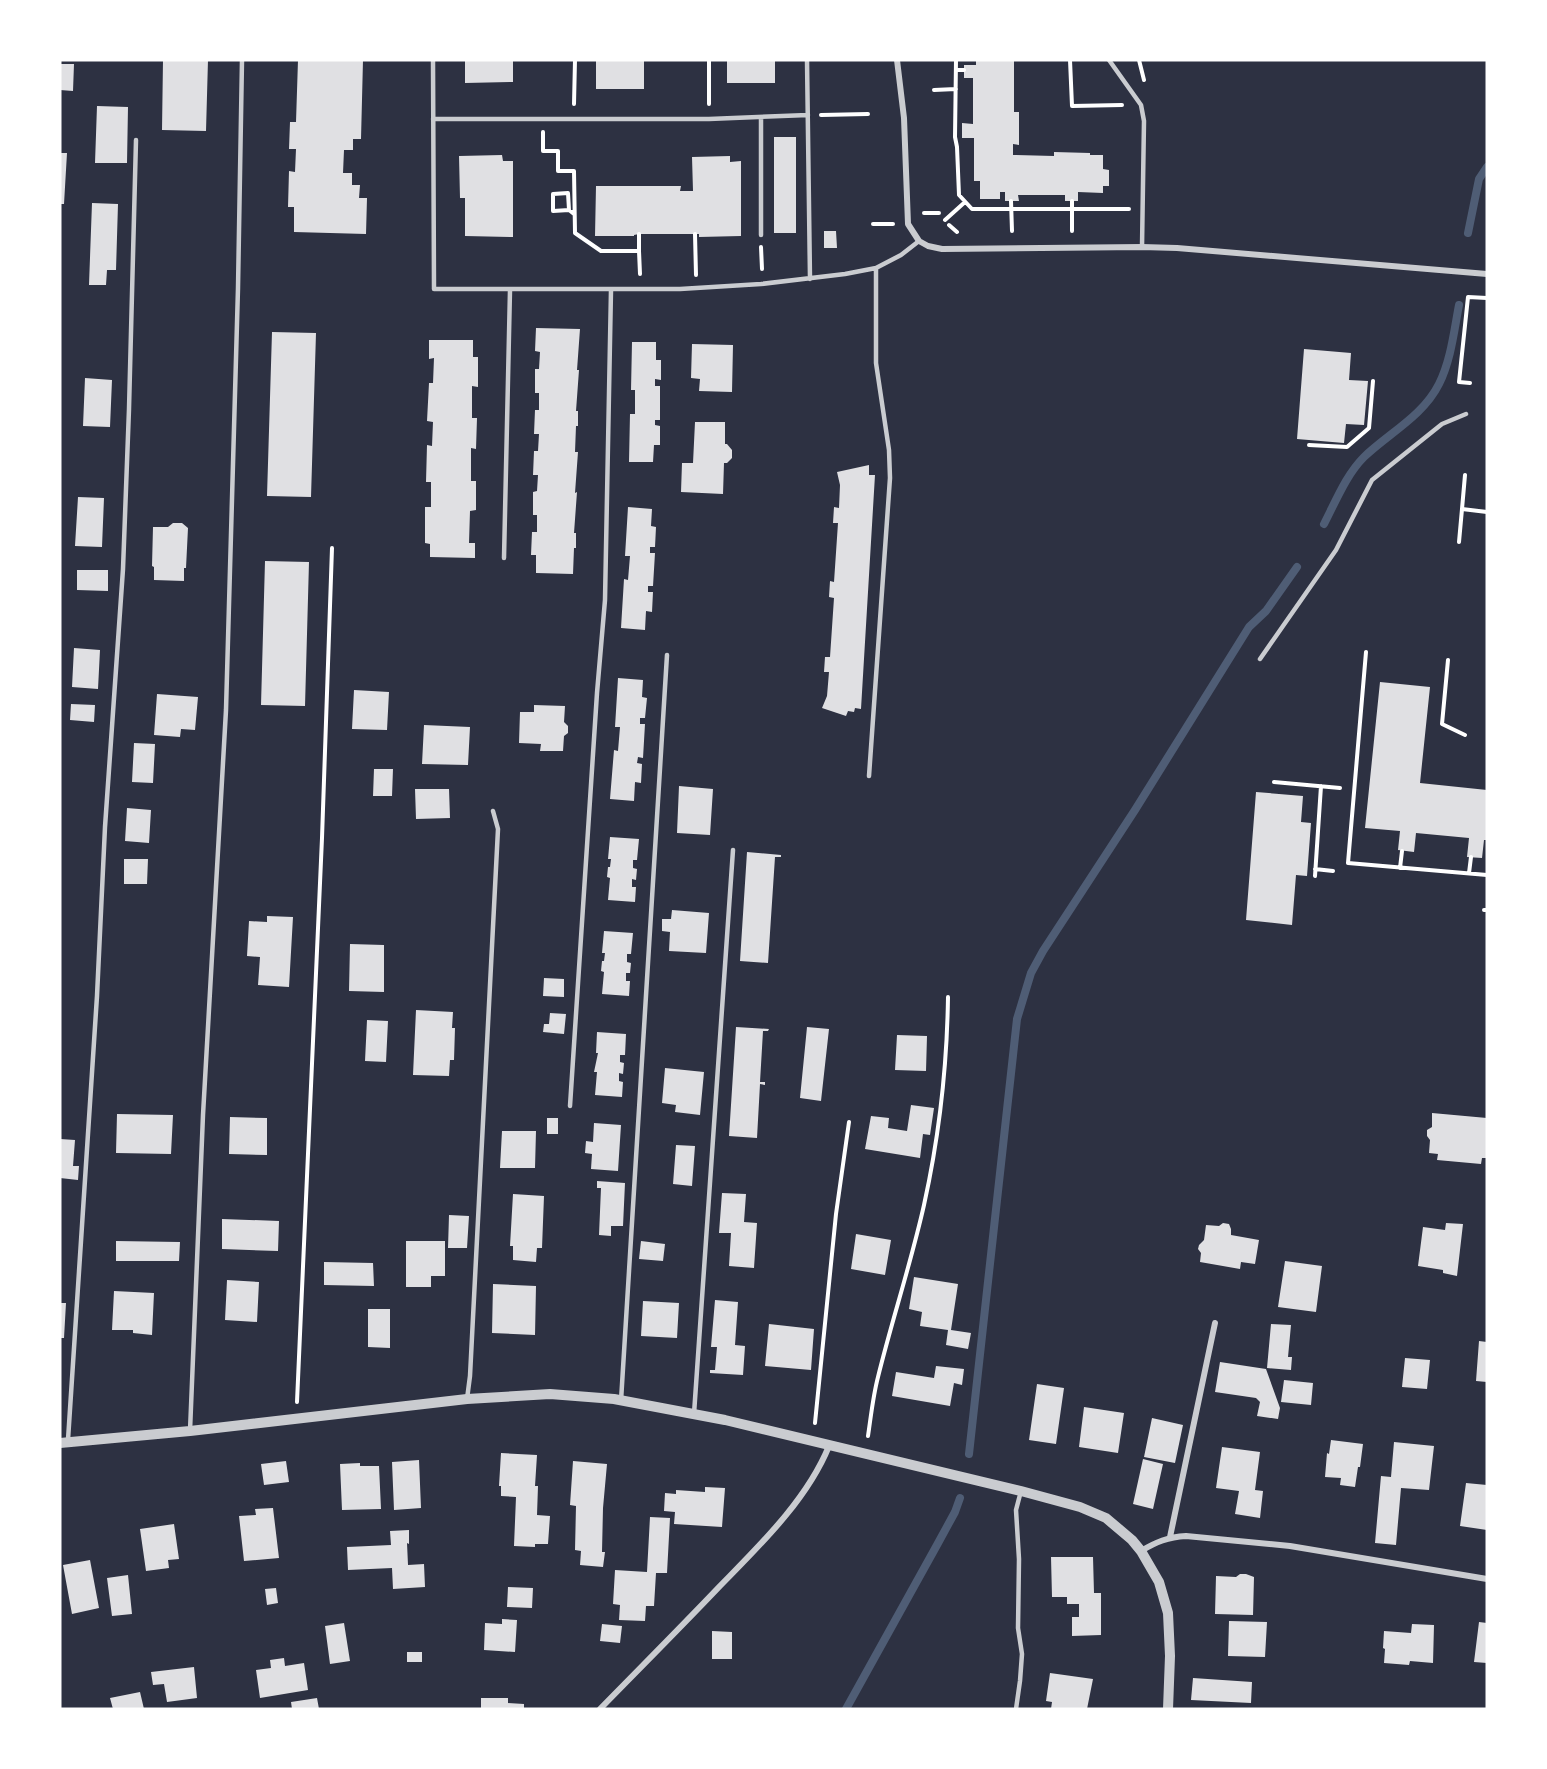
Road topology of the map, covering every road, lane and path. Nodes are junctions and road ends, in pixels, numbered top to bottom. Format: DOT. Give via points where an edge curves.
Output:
graph roads {
  1 [pos="242,60"];
  2 [pos="433,60"];
  3 [pos="575,60"];
  4 [pos="709,60"];
  5 [pos="807,60"];
  6 [pos="897,60"];
  7 [pos="956,60"];
  8 [pos="1070,60"];
  9 [pos="1109,60"];
  10 [pos="957,69"];
  11 [pos="964,70"];
  12 [pos="956,88"];
  13 [pos="934,90"];
  14 [pos="1141,105"];
  15 [pos="840,114"];
  16 [pos="868,114"];
  17 [pos="808,115"];
  18 [pos="761,118"];
  19 [pos="433,119"];
  20 [pos="543,119"];
  21 [pos="574,119"];
  22 [pos="709,119"];
  23 [pos="955,129"];
  24 [pos="962,129"];
  25 [pos="136,140"];
  26 [pos="1011,201"];
  27 [pos="1072,201"];
  28 [pos="965,202"];
  29 [pos="1143,209"];
  30 [pos="569,210"];
  31 [pos="1011,210"];
  32 [pos="1072,210"];
  33 [pos="574,214"];
  34 [pos="945,220"];
  35 [pos="949,225"];
  36 [pos="1012,231"];
  37 [pos="1072,231"];
  38 [pos="958,232"];
  39 [pos="639,234"];
  40 [pos="694,234"];
  41 [pos="761,235"];
  42 [pos="919,241"];
  43 [pos="1142,247"];
  44 [pos="761,248"];
  45 [pos="639,251"];
  46 [pos="876,268"];
  47 [pos="762,269"];
  48 [pos="1487,274"];
  49 [pos="696,275"];
  50 [pos="640,276"];
  51 [pos="810,279"];
  52 [pos="510,290"];
  53 [pos="611,290"];
  54 [pos="1487,298"];
  55 [pos="1373,381"];
  56 [pos="1470,383"];
  57 [pos="1466,414"];
  58 [pos="1309,445"];
  59 [pos="1466,475"];
  60 [pos="1462,509"];
  61 [pos="1487,512"];
  62 [pos="1459,542"];
  63 [pos="332,548"];
  64 [pos="504,558"];
  65 [pos="1366,652"];
  66 [pos="668,655"];
  67 [pos="1260,659"];
  68 [pos="1448,660"];
  69 [pos="1465,735"];
  70 [pos="869,776"];
  71 [pos="1274,782"];
  72 [pos="1321,786"];
  73 [pos="1340,788"];
  74 [pos="493,811"];
  75 [pos="733,850"];
  76 [pos="1402,851"];
  77 [pos="1471,857"];
  78 [pos="1400,868"];
  79 [pos="1315,869"];
  80 [pos="1333,871"];
  81 [pos="1469,873"];
  82 [pos="1487,875"];
  83 [pos="1314,876"];
  84 [pos="948,997"];
  85 [pos="570,1106"];
  86 [pos="849,1122"];
  87 [pos="1215,1323"];
  88 [pos="467,1399"];
  89 [pos="621,1401"];
  90 [pos="694,1414"];
  91 [pos="298,1418"];
  92 [pos="190,1431"];
  93 [pos="813,1442"];
  94 [pos="64,1443"];
  95 [pos="830,1446"];
  96 [pos="865,1454"];
  97 [pos="1021,1491"];
  98 [pos="1170,1537"];
  99 [pos="1141,1551"];
  100 [pos="1487,1579"];
  101 [pos="600,1709"];
  102 [pos="1016,1709"];
  103 [pos="1168,1709"];
  1 -- 92 [label="lane" via="226,711"];
  2 -- 19 [label="lane"];
  3 -- 21 [label="path"];
  4 -- 22 [label="path"];
  5 -- 17 [label="lane"];
  6 -- 42 [label="street" via="904,118 908,224"];
  7 -- 10 [label="path"];
  8 -- 14 [label="path" via="1072,106"];
  9 -- 14 [label="lane"];
  10 -- 11 [label="path"];
  10 -- 12 [label="path"];
  12 -- 13 [label="path"];
  12 -- 23 [label="path"];
  14 -- 29 [label="lane"];
  15 -- 16 [label="path"];
  17 -- 18 [label="lane"];
  17 -- 51 [label="lane"];
  18 -- 22 [label="lane"];
  18 -- 41 [label="lane"];
  19 -- 20 [label="lane"];
  19 -- 52 [label="lane" via="434,289"];
  20 -- 21 [label="lane"];
  20 -- 33 [label="path" via="543,151 558,151 558,171 574,171"];
  21 -- 22 [label="lane"];
  23 -- 24 [label="path"];
  23 -- 28 [label="path" via="958,195"];
  25 -- 94 [label="lane" via="123,569"];
  26 -- 31 [label="path"];
  27 -- 32 [label="path"];
  28 -- 31 [label="path" via="972,209"];
  28 -- 34 [label="path"];
  29 -- 32 [label="path"];
  29 -- 43 [label="lane"];
  30 -- 30 [label="path" via="553,211 553,194 568,193"];
  30 -- 33 [label="path"];
  31 -- 32 [label="path"];
  31 -- 36 [label="path"];
  32 -- 37 [label="path"];
  33 -- 45 [label="path" via="575,233 602,251"];
  35 -- 38 [label="path"];
  39 -- 45 [label="path"];
  40 -- 49 [label="path"];
  42 -- 43 [label="street" via="942,249"];
  42 -- 46 [label="lane"];
  43 -- 48 [label="street"];
  44 -- 47 [label="path"];
  45 -- 50 [label="path"];
  46 -- 51 [label="lane"];
  46 -- 70 [label="lane" via="876,363 890,478"];
  51 -- 53 [label="lane"];
  52 -- 53 [label="lane"];
  52 -- 64 [label="lane"];
  53 -- 85 [label="lane" via="605,600"];
  54 -- 56 [label="path" via="1468,297 1459,382"];
  55 -- 58 [label="path" via="1369,428 1347,447"];
  57 -- 67 [label="lane" via="1442,424 1372,480 1336,550"];
  59 -- 60 [label="path"];
  60 -- 61 [label="path"];
  60 -- 62 [label="path"];
  63 -- 91 [label="path"];
  65 -- 78 [label="path" via="1348,863"];
  66 -- 89 [label="lane"];
  68 -- 69 [label="path" via="1442,724"];
  71 -- 72 [label="path"];
  72 -- 73 [label="path"];
  72 -- 79 [label="path"];
  74 -- 88 [label="lane" via="498,829"];
  75 -- 90 [label="lane"];
  76 -- 78 [label="path"];
  77 -- 81 [label="path"];
  78 -- 81 [label="path"];
  79 -- 80 [label="path"];
  79 -- 83 [label="path"];
  81 -- 82 [label="path"];
  84 -- 96 [label="path" via="935,1151 878,1378"];
  86 -- 93 [label="path"];
  87 -- 98 [label="street"];
  88 -- 89 [label="street" via="550,1394"];
  88 -- 91 [label="street"];
  89 -- 90 [label="street"];
  90 -- 93 [label="street"];
  91 -- 92 [label="street"];
  92 -- 94 [label="street"];
  93 -- 95 [label="street"];
  95 -- 96 [label="street"];
  95 -- 101 [label="street" via="778,1524"];
  96 -- 97 [label="street"];
  97 -- 99 [label="street" via="1107,1518"];
  97 -- 102 [label="lane" via="1016,1510 1022,1654"];
  98 -- 99 [label="street"];
  98 -- 100 [label="street" via="1290,1546"];
  99 -- 103 [label="street" via="1159,1582 1168,1612"];
}
